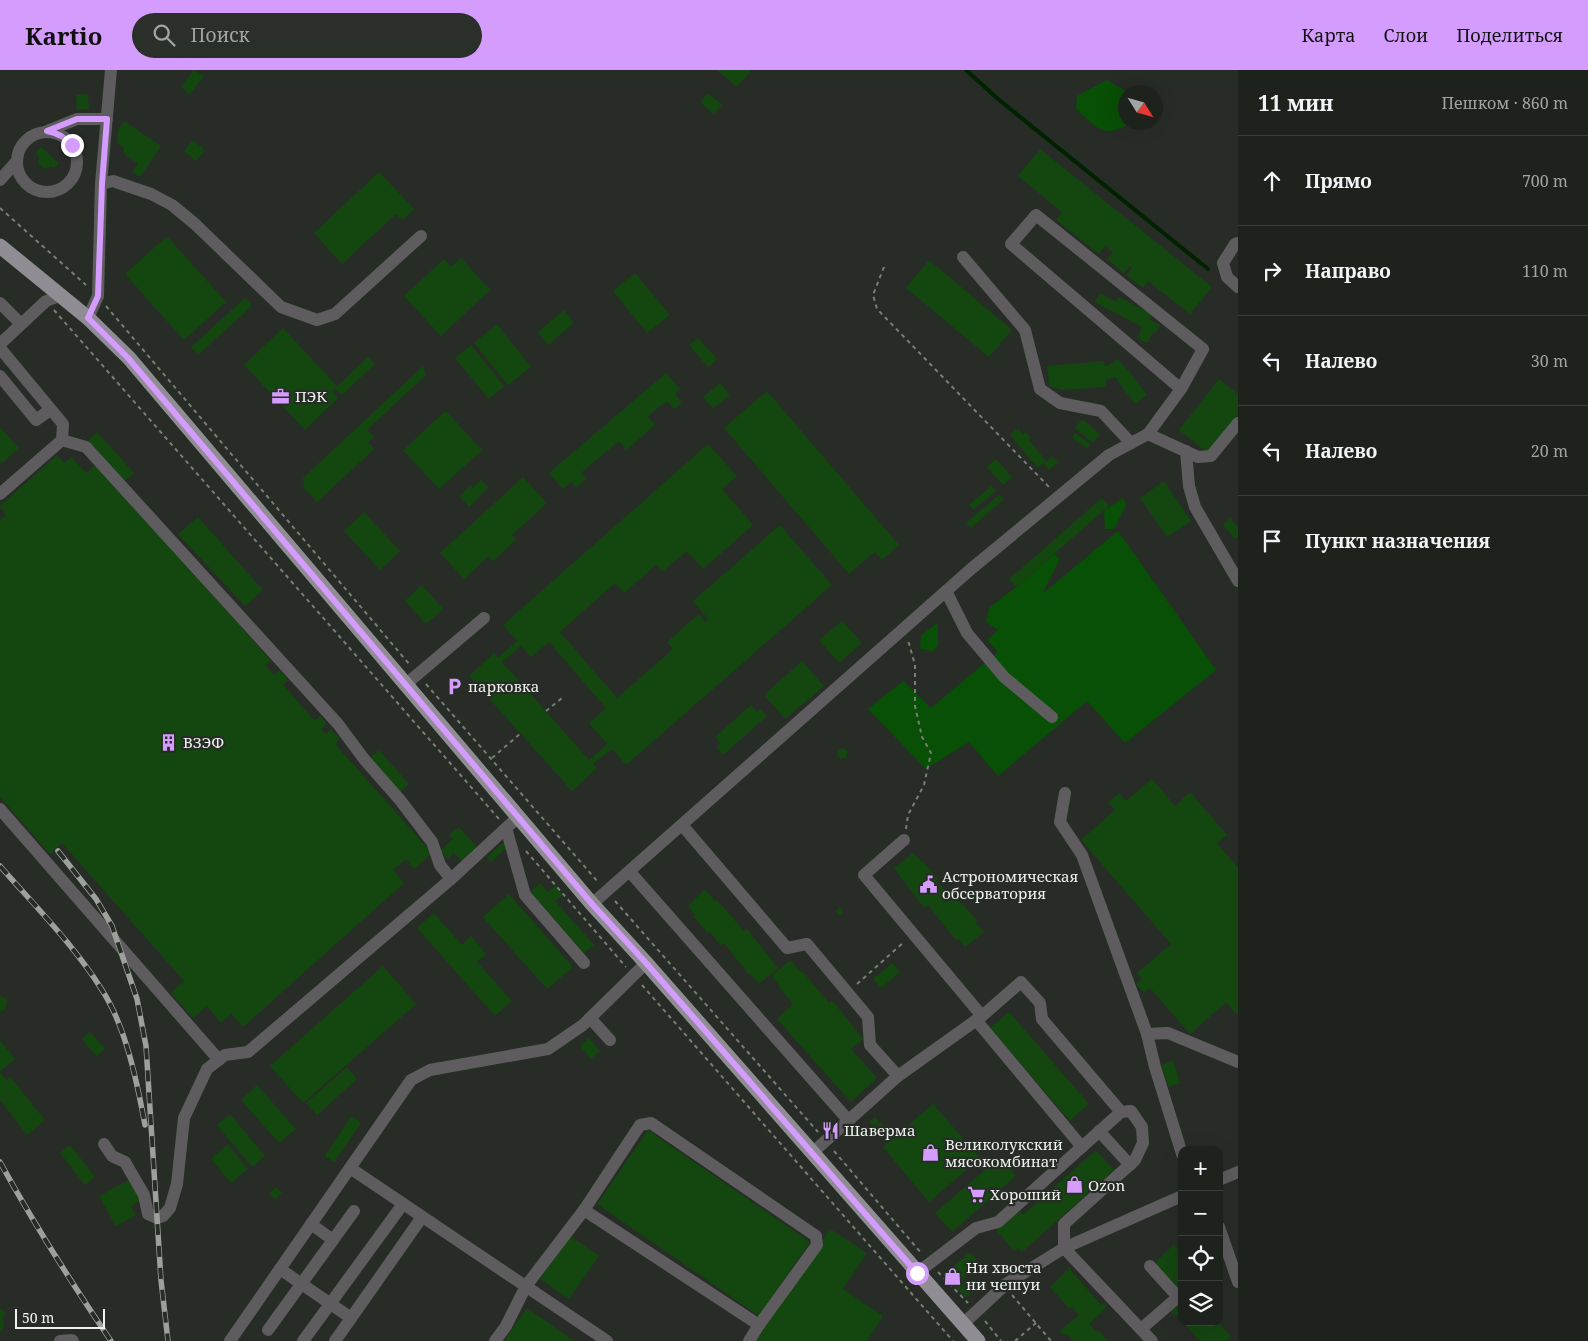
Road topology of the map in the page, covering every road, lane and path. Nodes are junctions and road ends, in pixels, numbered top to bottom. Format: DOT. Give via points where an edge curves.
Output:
graph roads {
  1 [pos="111,70"];
  2 [pos="107,119"];
  3 [pos="47,131"];
  4 [pos="16,162"];
  5 [pos="0,180"];
  6 [pos="102,184"];
  7 [pos="0,208"];
  8 [pos="421,236"];
  9 [pos="1238,243"];
  10 [pos="0,246"];
  11 [pos="963,257"];
  12 [pos="884,267"];
  13 [pos="1238,288"];
  14 [pos="62,295"];
  15 [pos="98,296"];
  16 [pos="46,301"];
  17 [pos="0,303"];
  18 [pos="88,318"];
  19 [pos="21,324"];
  20 [pos="0,346"];
  21 [pos="0,376"];
  22 [pos="1181,389"];
  23 [pos="50,410"];
  24 [pos="1238,423"];
  25 [pos="1148,434"];
  26 [pos="62,440"];
  27 [pos="1131,443"];
  28 [pos="1186,452"];
  29 [pos="0,494"];
  30 [pos="1058,497"];
  31 [pos="1238,582"];
  32 [pos="946,591"];
  33 [pos="484,618"];
  34 [pos="905,628"];
  35 [pos="417,674"];
  36 [pos="404,685"];
  37 [pos="562,698"];
  38 [pos="546,711"];
  39 [pos="1052,717"];
  40 [pos="520,733"];
  41 [pos="491,759"];
  42 [pos="1065,793"];
  43 [pos="0,809"];
  44 [pos="518,817"];
  45 [pos="682,825"];
  46 [pos="506,828"];
  47 [pos="904,840"];
  48 [pos="525,850"];
  49 [pos="630,872"];
  50 [pos="451,879"];
  51 [pos="607,892"];
  52 [pos="592,904"];
  53 [pos="913,934"];
  54 [pos="584,963"];
  55 [pos="646,963"];
  56 [pos="633,976"];
  57 [pos="847,992"];
  58 [pos="590,1018"];
  59 [pos="979,1018"];
  60 [pos="1147,1034"];
  61 [pos="610,1040"];
  62 [pos="219,1060"];
  63 [pos="1238,1062"];
  64 [pos="898,1076"];
  65 [pos="1121,1112"];
  66 [pos="849,1121"];
  67 [pos="1099,1132"];
  68 [pos="826,1142"];
  69 [pos="104,1144"];
  70 [pos="1180,1146"];
  71 [pos="1082,1147"];
  72 [pos="812,1153"];
  73 [pos="1130,1165"];
  74 [pos="350,1168"];
  75 [pos="1238,1172"];
  76 [pos="1223,1178"];
  77 [pos="1178,1198"];
  78 [pos="403,1204"];
  79 [pos="584,1210"];
  80 [pos="354,1211"];
  81 [pos="422,1217"];
  82 [pos="311,1224"];
  83 [pos="1222,1236"];
  84 [pos="333,1240"];
  85 [pos="1064,1248"];
  86 [pos="930,1263"];
  87 [pos="1150,1266"];
  88 [pos="280,1269"];
  89 [pos="917,1273"];
  90 [pos="1238,1282"];
  91 [pos="302,1284"];
  92 [pos="526,1286"];
  93 [pos="1004,1286"];
  94 [pos="330,1304"];
  95 [pos="976,1312"];
  96 [pos="351,1318"];
  97 [pos="1036,1323"];
  98 [pos="963,1324"];
  99 [pos="759,1325"];
  100 [pos="268,1330"];
  101 [pos="1141,1330"];
  102 [pos="1050,1340"];
  103 [pos="60,1341"];
  104 [pos="73,1341"];
  105 [pos="230,1341"];
  106 [pos="303,1341"];
  107 [pos="335,1341"];
  108 [pos="496,1341"];
  109 [pos="607,1341"];
  110 [pos="749,1341"];
  111 [pos="953,1341"];
  112 [pos="978,1341"];
  113 [pos="1001,1341"];
  114 [pos="1015,1341"];
  115 [pos="1046,1341"];
  116 [pos="1152,1341"];
  1 -- 2 [label="street"];
  2 -- 3 [label="street" via="77,119"];
  2 -- 6 [label="street"];
  3 -- 4 [label="street" via="29,137 22,144"];
  3 -- 4 [label="street" via="66,138 72,145 77,165 68,183 60,189 40,192 23,181"];
  4 -- 5 [label="street"];
  6 -- 8 [label="street" via="114,182 151,194 172,206 281,307 317,320 335,314"];
  6 -- 15 [label="street"];
  7 -- 15 [label="path"];
  9 -- 13 [label="street" via="1224,263 1227,277"];
  10 -- 14 [label="main road"];
  11 -- 27 [label="street" via="1026,330 1040,389 1060,403 1101,411"];
  12 -- 30 [label="path" via="873,295 877,309"];
  14 -- 16 [label="street"];
  14 -- 18 [label="main road"];
  15 -- 18 [label="street"];
  15 -- 35 [label="path"];
  16 -- 19 [label="street"];
  16 -- 46 [label="path"];
  17 -- 19 [label="street"];
  18 -- 36 [label="main road" via="128,358"];
  19 -- 20 [label="street"];
  20 -- 23 [label="street"];
  21 -- 23 [label="street" via="36,420"];
  22 -- 22 [label="street" via="1203,349 1036,215 1011,244"];
  22 -- 25 [label="street"];
  23 -- 26 [label="street" via="62,424"];
  24 -- 28 [label="street" via="1211,456 1198,457"];
  25 -- 27 [label="street"];
  25 -- 28 [label="street"];
  26 -- 29 [label="street"];
  26 -- 50 [label="street" via="86,447 338,724 432,842 440,865"];
  27 -- 30 [label="street" via="1109,456"];
  28 -- 31 [label="street" via="1189,486 1195,507"];
  30 -- 32 [label="street"];
  32 -- 34 [label="street"];
  32 -- 39 [label="street" via="966,633 1004,677"];
  33 -- 35 [label="street"];
  34 -- 45 [label="street"];
  34 -- 47 [label="path" via="915,665 915,706 922,738 931,754 924,784 908,814"];
  35 -- 36 [label="street"];
  35 -- 41 [label="path"];
  36 -- 44 [label="main road"];
  37 -- 38 [label="path"];
  40 -- 41 [label="path"];
  41 -- 51 [label="path"];
  42 -- 60 [label="street" via="1060,822 1082,855"];
  43 -- 62 [label="street"];
  44 -- 46 [label="street"];
  44 -- 52 [label="main road"];
  45 -- 49 [label="street"];
  45 -- 57 [label="street" via="788,948 807,944"];
  46 -- 50 [label="street"];
  46 -- 54 [label="street" via="525,895"];
  47 -- 53 [label="street" via="864,875"];
  48 -- 56 [label="path"];
  49 -- 51 [label="street"];
  49 -- 66 [label="street"];
  50 -- 62 [label="street" via="248,1052 225,1055"];
  51 -- 52 [label="street"];
  51 -- 68 [label="path"];
  52 -- 55 [label="main road"];
  53 -- 57 [label="path"];
  53 -- 59 [label="street"];
  55 -- 56 [label="street"];
  55 -- 72 [label="main road"];
  56 -- 58 [label="street"];
  56 -- 111 [label="path"];
  57 -- 64 [label="street" via="868,1017 870,1044"];
  58 -- 61 [label="street"];
  58 -- 74 [label="street" via="548,1049 430,1070 411,1080"];
  59 -- 64 [label="street"];
  59 -- 65 [label="street" via="1021,982 1040,1003 1042,1019"];
  59 -- 71 [label="street"];
  60 -- 63 [label="street" via="1168,1033"];
  60 -- 70 [label="street"];
  62 -- 69 [label="street" via="207,1069 184,1118 177,1184 170,1208 163,1216 157,1218 148,1214 144,1195 125,1162 112,1156"];
  64 -- 66 [label="street"];
  65 -- 67 [label="street"];
  65 -- 73 [label="street" via="1131,1111 1142,1127 1143,1142"];
  66 -- 68 [label="street"];
  67 -- 71 [label="street"];
  67 -- 73 [label="street"];
  68 -- 72 [label="street"];
  68 -- 86 [label="path"];
  71 -- 86 [label="street" via="998,1222 976,1228"];
  72 -- 89 [label="main road"];
  73 -- 85 [label="street" via="1064,1224"];
  74 -- 78 [label="street"];
  74 -- 82 [label="street"];
  75 -- 76 [label="street"];
  77 -- 85 [label="street"];
  78 -- 81 [label="street"];
  78 -- 94 [label="street"];
  79 -- 92 [label="street"];
  79 -- 99 [label="street"];
  79 -- 99 [label="street" via="640,1125 651,1123 816,1236 817,1245"];
  80 -- 84 [label="street"];
  81 -- 92 [label="street"];
  81 -- 96 [label="street"];
  82 -- 84 [label="street"];
  82 -- 88 [label="street"];
  83 -- 90 [label="street"];
  84 -- 91 [label="street"];
  85 -- 93 [label="street"];
  85 -- 101 [label="street"];
  86 -- 89 [label="street"];
  86 -- 95 [label="path"];
  87 -- 101 [label="street" via="1178,1297"];
  88 -- 91 [label="street"];
  88 -- 105 [label="street"];
  89 -- 98 [label="main road"];
  91 -- 94 [label="street"];
  91 -- 100 [label="street"];
  92 -- 108 [label="street"];
  92 -- 109 [label="street"];
  93 -- 95 [label="street"];
  93 -- 97 [label="path"];
  94 -- 96 [label="street"];
  94 -- 106 [label="street"];
  95 -- 98 [label="street"];
  95 -- 113 [label="path"];
  96 -- 107 [label="street"];
  97 -- 102 [label="path"];
  97 -- 114 [label="path"];
  98 -- 112 [label="main road"];
  99 -- 110 [label="street"];
  101 -- 116 [label="street"];
  102 -- 115 [label="path"];
  103 -- 104 [label="street"];
}
